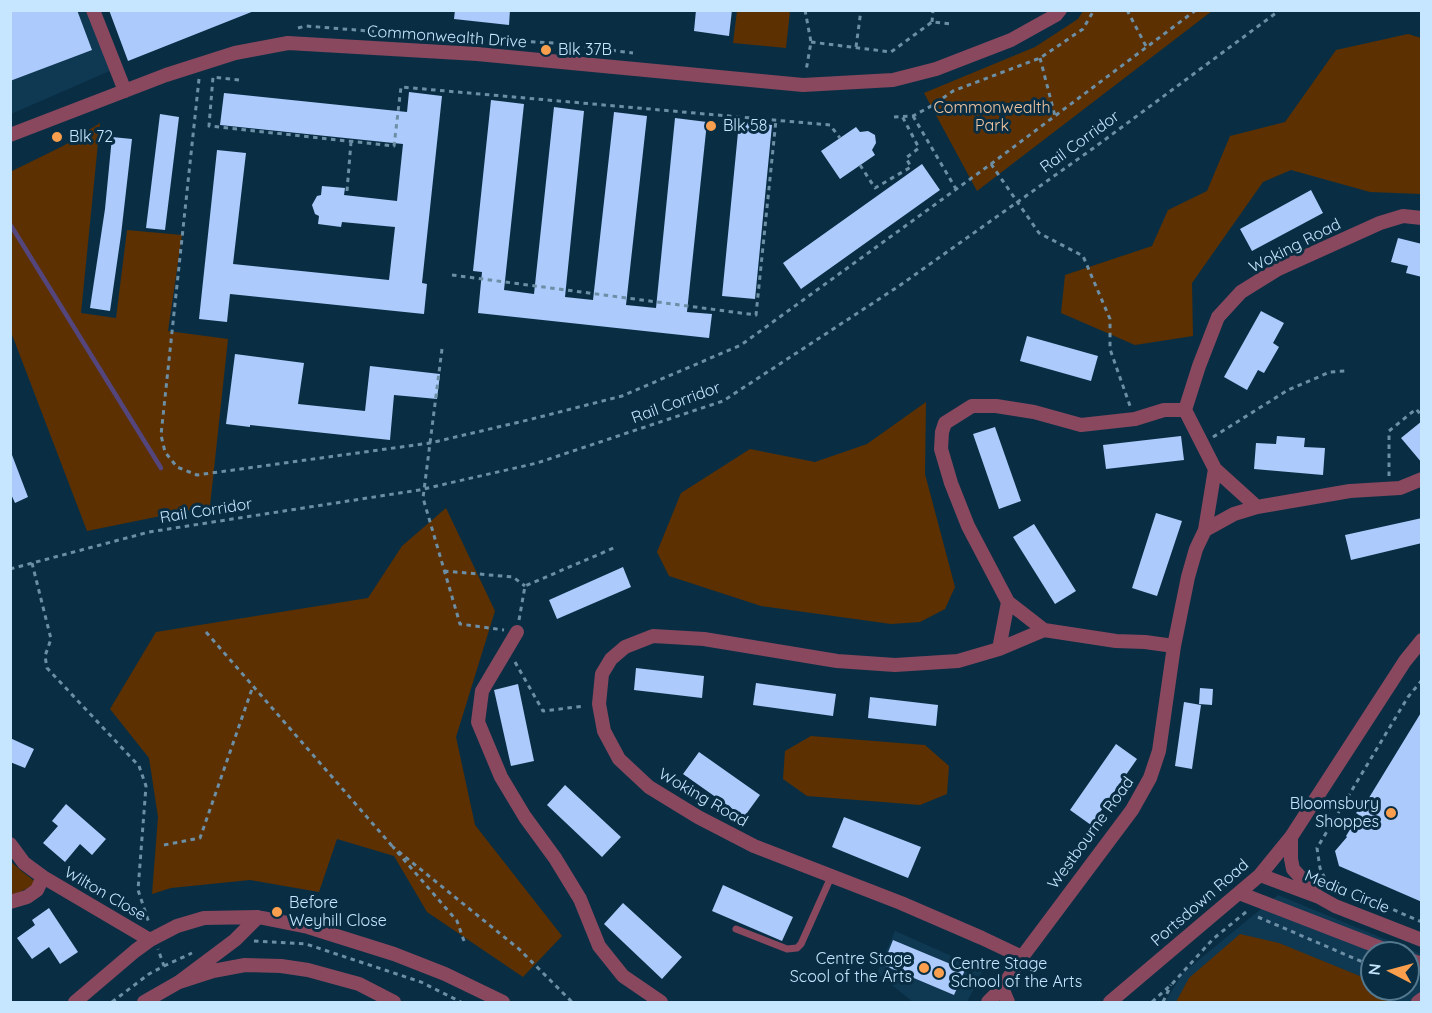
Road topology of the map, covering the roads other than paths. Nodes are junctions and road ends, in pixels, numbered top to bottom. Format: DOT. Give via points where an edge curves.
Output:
graph roads {
  1 [pos="93,10"];
  2 [pos="1060,10"];
  3 [pos="125,91"];
  4 [pos="10,135"];
  5 [pos="1422,218"];
  6 [pos="1185,410"];
  7 [pos="1215,469"];
  8 [pos="1422,479"];
  9 [pos="1257,507"];
  10 [pos="1205,530"];
  11 [pos="1008,602"];
  12 [pos="1044,630"];
  13 [pos="517,632"];
  14 [pos="1422,640"];
  15 [pos="1174,646"];
  16 [pos="999,649"];
  17 [pos="1291,837"];
  18 [pos="10,844"];
  19 [pos="1260,875"];
  20 [pos="831,877"];
  21 [pos="43,878"];
  22 [pos="1239,893"];
  23 [pos="1319,897"];
  24 [pos="10,902"];
  25 [pos="258,917"];
  26 [pos="736,929"];
  27 [pos="152,939"];
  28 [pos="1422,940"];
  29 [pos="1363,941"];
  30 [pos="1022,957"];
  31 [pos="179,982"];
  32 [pos="1002,988"];
  33 [pos="1422,999"];
  34 [pos="990,1001"];
  35 [pos="75,1002"];
  36 [pos="144,1002"];
  37 [pos="394,1002"];
  38 [pos="503,1002"];
  39 [pos="661,1002"];
  40 [pos="1008,1002"];
  41 [pos="1110,1002"];
  42 [pos="1418,1002"];
  1 -- 3 [label="street"];
  2 -- 3 [label="street, Commonwealth Drive" via="1011,40 936,69 893,80 804,85 477,54 288,43 235,53"];
  3 -- 4 [label="street, Commonwealth Drive"];
  5 -- 6 [label="street, Woking Road" via="1403,216 1380,223 1278,269 1241,292 1218,317"];
  6 -- 7 [label="street"];
  6 -- 11 [label="street" via="1081,425 1034,412 972,406 945,423 940,449 951,483 968,526"];
  7 -- 9 [label="street"];
  7 -- 10 [label="street"];
  8 -- 9 [label="street" via="1401,488 1350,491"];
  9 -- 10 [label="street"];
  10 -- 15 [label="street, Westbourne Road" via="1188,577"];
  11 -- 12 [label="street"];
  11 -- 16 [label="street"];
  12 -- 15 [label="street"];
  12 -- 16 [label="street"];
  13 -- 39 [label="street" via="482,691 478,722 501,777 580,899 599,946 623,976"];
  14 -- 17 [label="street, Portsdown Road"];
  15 -- 30 [label="street, Westbourne Road" via="1159,751 1150,778 1132,810"];
  16 -- 20 [label="street, Woking Road" via="958,661 895,665 654,636 626,646 611,659 602,674 599,704 604,731 619,759 649,787 698,817 754,846"];
  17 -- 19 [label="street, Portsdown Road"];
  17 -- 23 [label="street" via="1293,869"];
  18 -- 21 [label="street, Wilton Close" via="24,863"];
  19 -- 22 [label="street, Portsdown Road"];
  19 -- 23 [label="street, Media Circle"];
  20 -- 26 [label="lane" via="797,948 787,949"];
  20 -- 30 [label="street, Woking Road" via="901,903"];
  21 -- 24 [label="street, Wilton Close" via="37,890"];
  21 -- 27 [label="street, Wilton Close"];
  22 -- 29 [label="street"];
  22 -- 41 [label="street, Portsdown Road"];
  23 -- 28 [label="street, Media Circle"];
  25 -- 27 [label="street" via="204,918"];
  25 -- 31 [label="street" via="235,940"];
  25 -- 38 [label="street" via="308,927 394,954"];
  27 -- 35 [label="street"];
  30 -- 32 [label="street, Westbourne Road"];
  31 -- 36 [label="street"];
  31 -- 37 [label="street" via="245,965 281,966 308,969 358,984"];
  32 -- 34 [label="street, Westbourne Road"];
  32 -- 40 [label="street"];
  33 -- 42 [label="street"];
}
